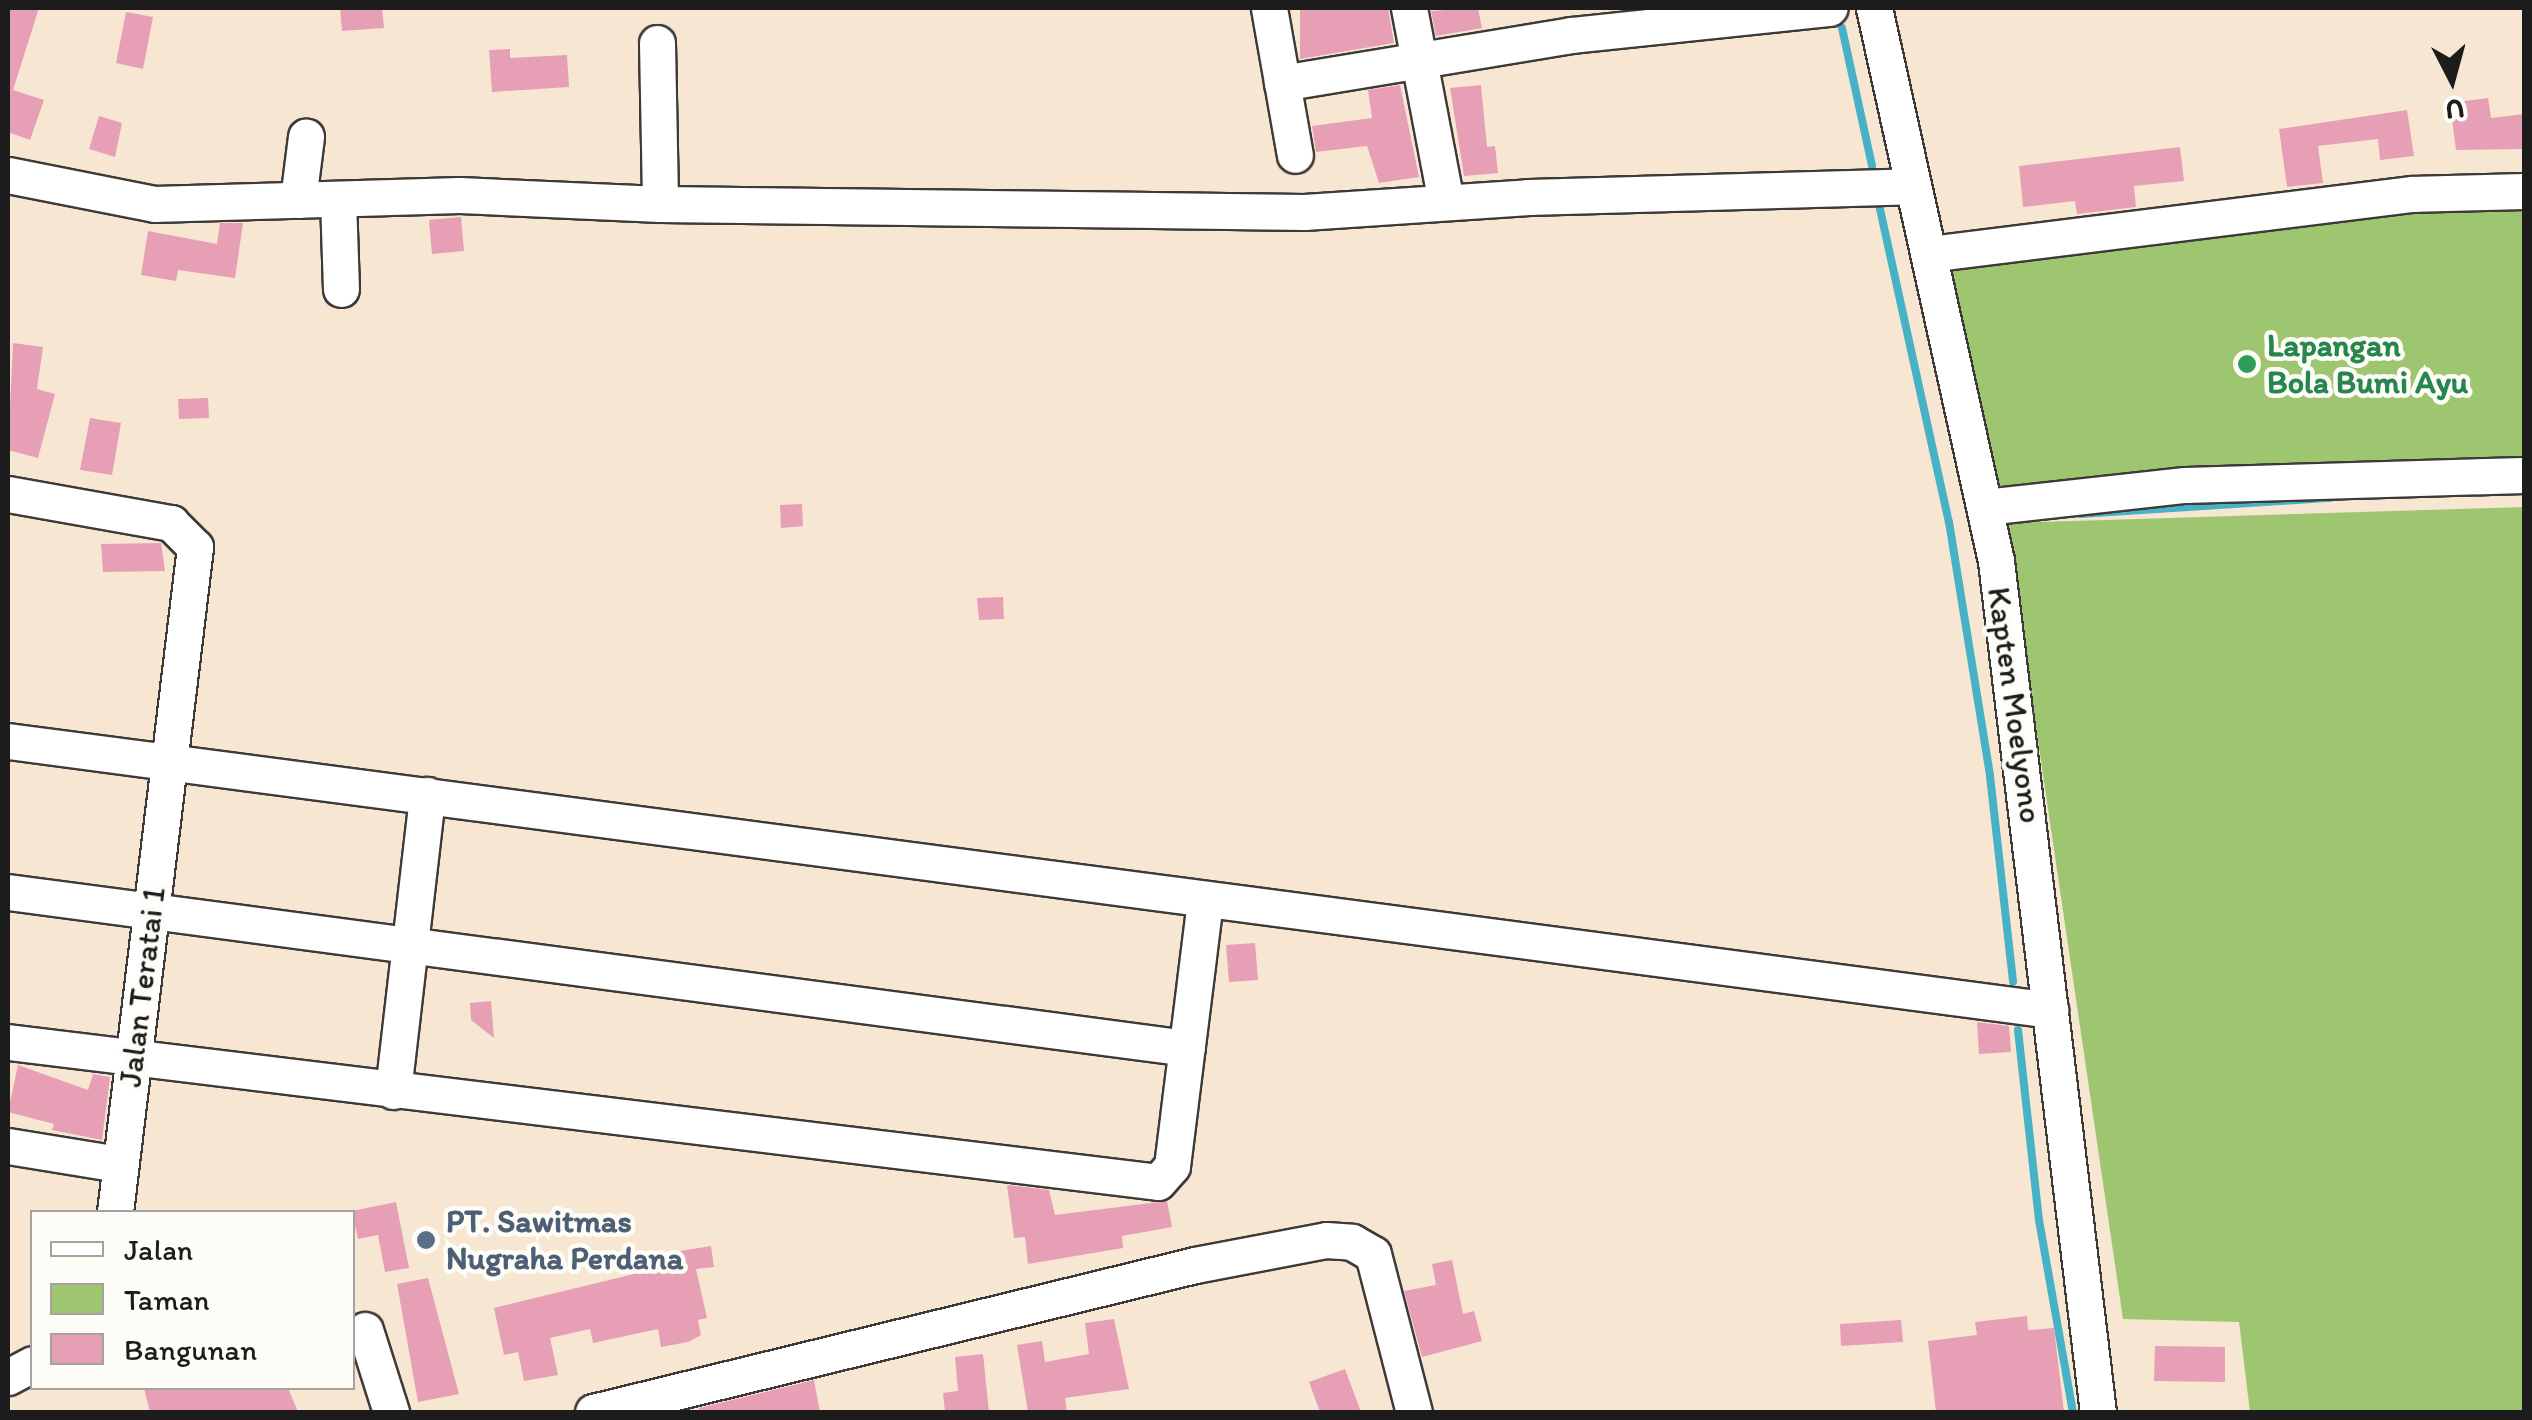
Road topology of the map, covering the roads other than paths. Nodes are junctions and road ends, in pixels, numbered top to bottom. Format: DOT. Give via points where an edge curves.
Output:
graph roads {
  1 [pos="1268,8"];
  2 [pos="1409,8"];
  3 [pos="1830,8"];
  4 [pos="1874,8"];
  5 [pos="1739,12"];
  6 [pos="1568,21"];
  7 [pos="657,43"];
  8 [pos="1418,59"];
  9 [pos="1282,83"];
  10 [pos="306,137"];
  11 [pos="1295,155"];
  12 [pos="8,175"];
  13 [pos="1914,186"];
  14 [pos="2524,191"];
  15 [pos="338,198"];
  16 [pos="298,200"];
  17 [pos="1446,202"];
  18 [pos="660,204"];
  19 [pos="1928,254"];
  20 [pos="341,289"];
  21 [pos="2524,474"];
  22 [pos="8,494"];
  23 [pos="1985,506"];
  24 [pos="8,741"];
  25 [pos="170,762"];
  26 [pos="427,794"];
  27 [pos="8,892"];
  28 [pos="1205,902"];
  29 [pos="152,909"];
  30 [pos="410,945"];
  31 [pos="2050,1010"];
  32 [pos="8,1042"];
  33 [pos="1187,1048"];
  34 [pos="132,1057"];
  35 [pos="393,1091"];
  36 [pos="8,1146"];
  37 [pos="119,1164"];
  38 [pos="115,1210"];
  39 [pos="365,1330"];
  40 [pos="30,1365"];
  41 [pos="8,1377"];
  42 [pos="392,1412"];
  43 [pos="593,1412"];
  44 [pos="1414,1412"];
  45 [pos="2098,1412"];
  1 -- 9 [label="street"];
  2 -- 8 [label="street"];
  3 -- 5 [label="street"];
  4 -- 13 [label="street, Kapten Moelyono"];
  5 -- 6 [label="street"];
  6 -- 8 [label="street"];
  7 -- 18 [label="street"];
  8 -- 9 [label="street"];
  8 -- 17 [label="street"];
  9 -- 11 [label="street"];
  10 -- 16 [label="street"];
  12 -- 16 [label="street" via="154,204"];
  13 -- 17 [label="street"];
  13 -- 19 [label="street, Kapten Moelyono"];
  14 -- 19 [label="street" via="2412,194"];
  15 -- 16 [label="street"];
  15 -- 18 [label="street" via="460,195"];
  15 -- 20 [label="street"];
  17 -- 18 [label="street" via="1304,212"];
  19 -- 23 [label="street, Kapten Moelyono"];
  21 -- 23 [label="street" via="2185,486"];
  22 -- 25 [label="street, Jalan Teratai 1" via="171,523 192,537 196,556"];
  23 -- 31 [label="street, Kapten Moelyono" via="2025,768"];
  24 -- 25 [label="street"];
  25 -- 26 [label="street"];
  25 -- 29 [label="street, Jalan Teratai 1"];
  26 -- 28 [label="street"];
  26 -- 30 [label="street"];
  27 -- 29 [label="street"];
  28 -- 31 [label="street"];
  28 -- 33 [label="street"];
  29 -- 30 [label="street"];
  29 -- 34 [label="street, Jalan Teratai 1"];
  30 -- 33 [label="street"];
  30 -- 35 [label="street"];
  31 -- 45 [label="street, Kapten Moelyono"];
  32 -- 34 [label="street"];
  33 -- 35 [label="street" via="1172,1166 1158,1182"];
  34 -- 35 [label="street"];
  34 -- 37 [label="street, Jalan Teratai 1"];
  36 -- 37 [label="street"];
  37 -- 38 [label="street, Jalan Teratai 1"];
  39 -- 42 [label="street"];
  40 -- 41 [label="street"];
  43 -- 44 [label="street" via="1213,1261 1300,1243 1352,1242 1373,1254"];
}
